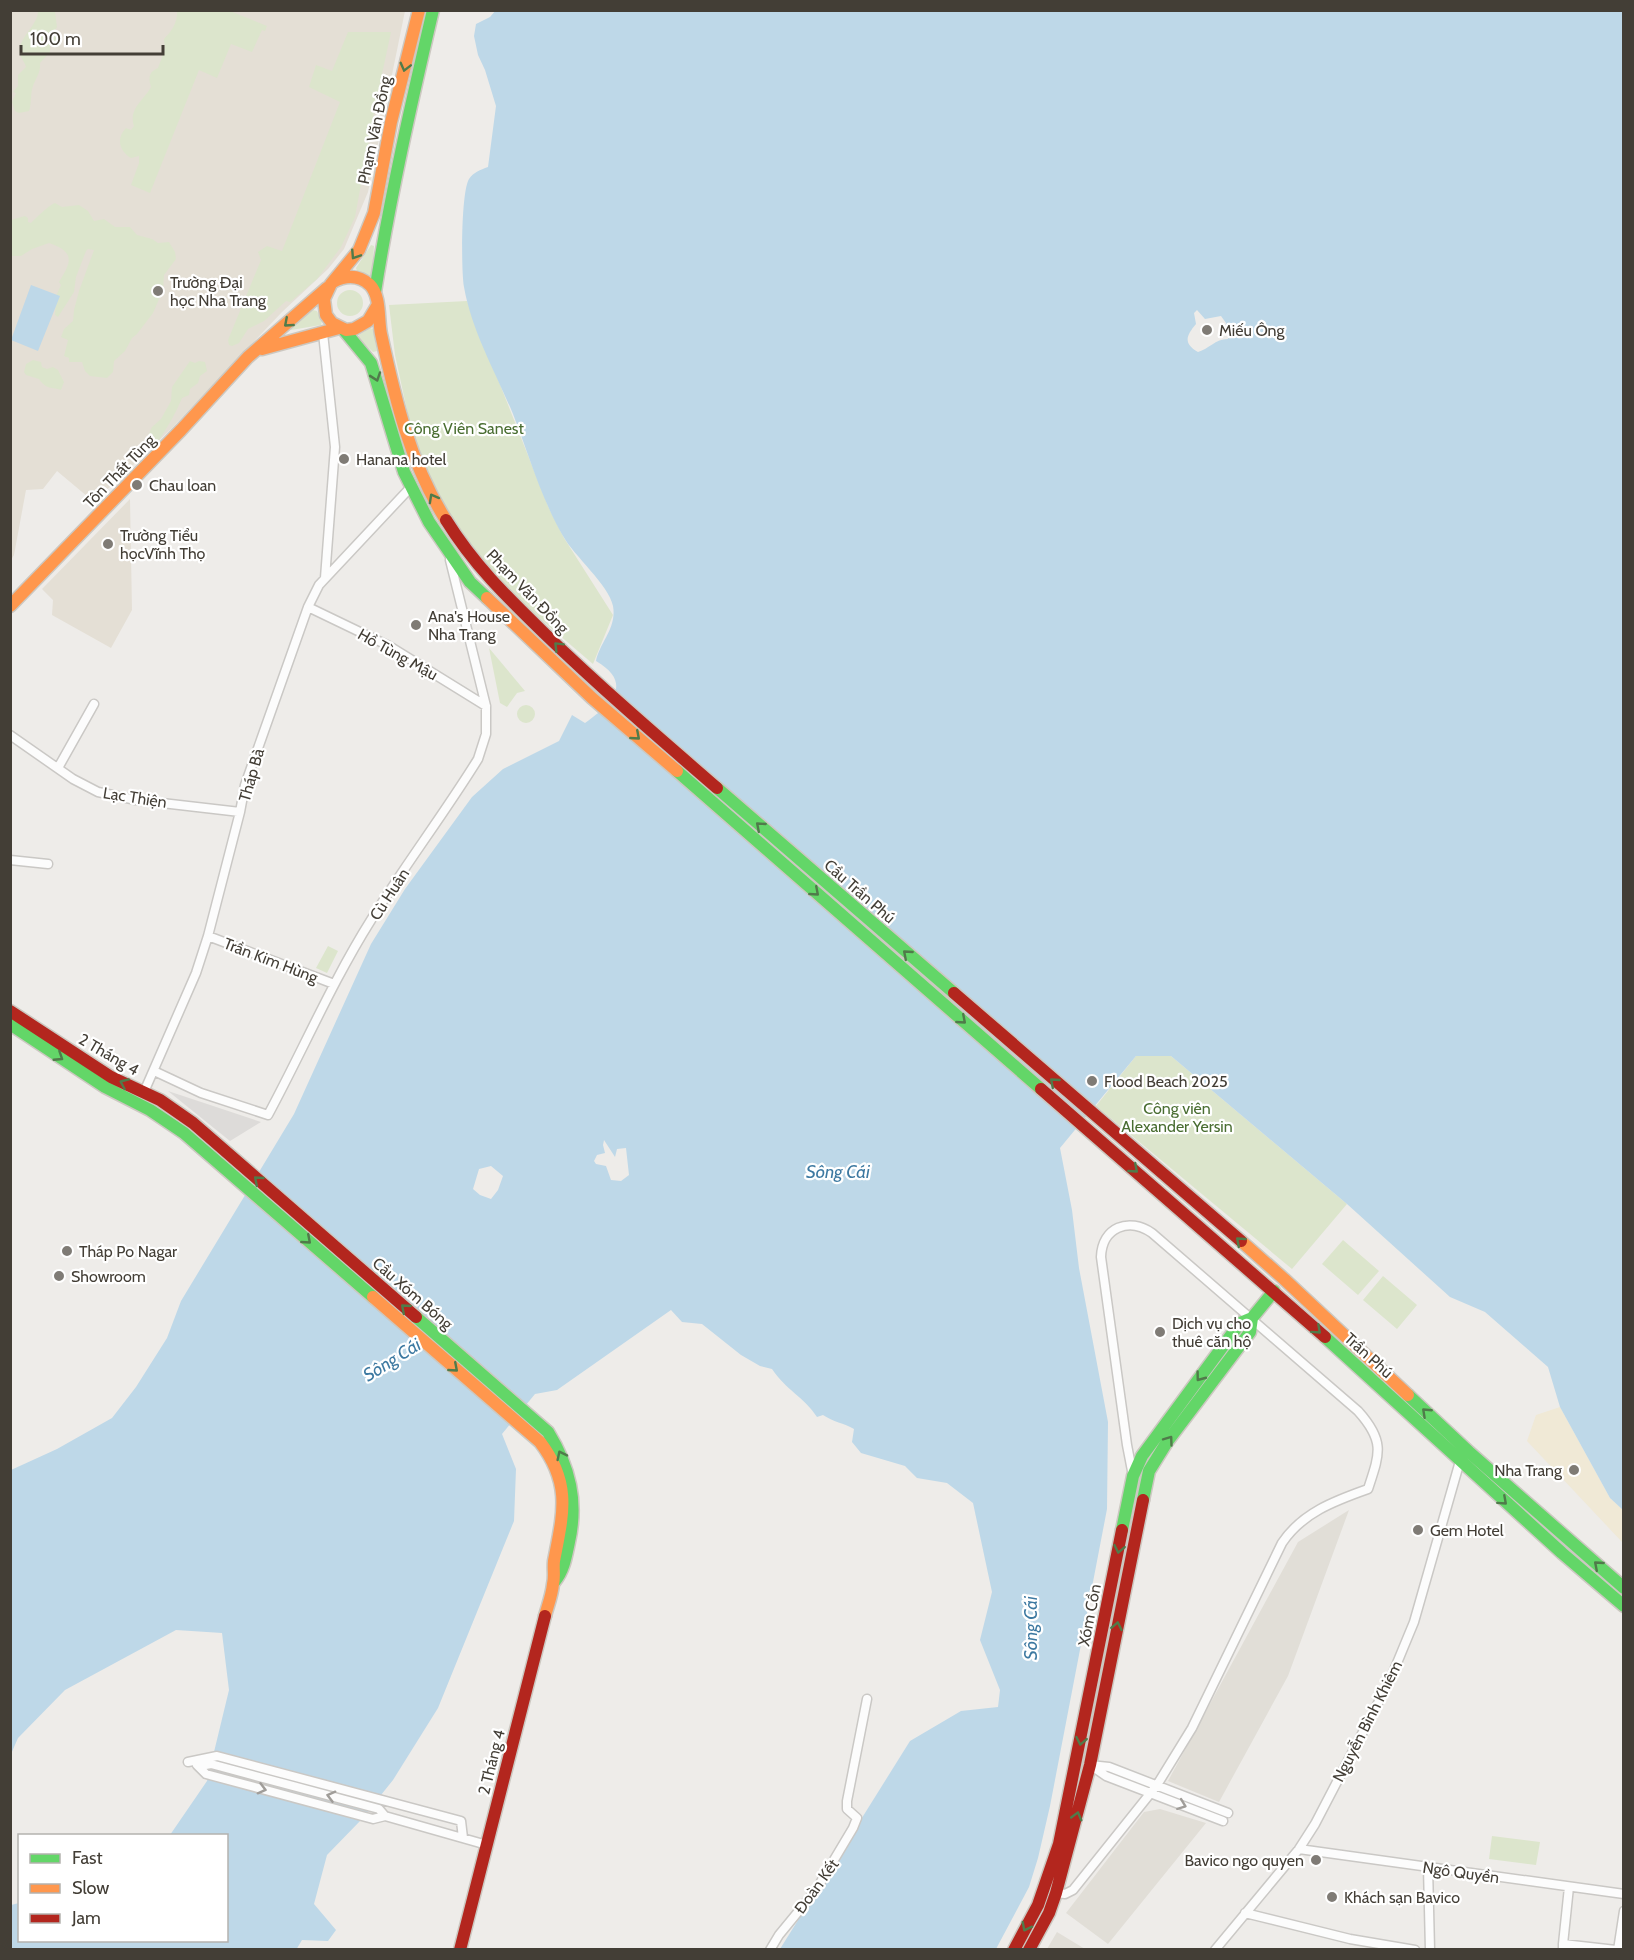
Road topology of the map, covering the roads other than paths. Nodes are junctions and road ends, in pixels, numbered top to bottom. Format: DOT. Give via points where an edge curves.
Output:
graph roads {
  1 [pos="419,10"];
  2 [pos="433,10"];
  3 [pos="398,171"];
  4 [pos="330,285"];
  5 [pos="375,292"];
  6 [pos="377,306"];
  7 [pos="341,328"];
  8 [pos="323,333"];
  9 [pos="248,357"];
  10 [pos="394,382"];
  11 [pos="410,488"];
  12 [pos="448,552"];
  13 [pos="324,578"];
  14 [pos="477,588"];
  15 [pos="461,602"];
  16 [pos="10,606"];
  17 [pos="308,607"];
  18 [pos="600,687"];
  19 [pos="592,698"];
  20 [pos="94,704"];
  21 [pos="486,706"];
  22 [pos="10,735"];
  23 [pos="58,768"];
  24 [pos="240,813"];
  25 [pos="10,861"];
  26 [pos="48,864"];
  27 [pos="208,936"];
  28 [pos="334,984"];
  29 [pos="10,1011"];
  30 [pos="10,1024"];
  31 [pos="154,1071"];
  32 [pos="144,1092"];
  33 [pos="1098,1120"];
  34 [pos="188,1128"];
  35 [pos="1089,1131"];
  36 [pos="1284,1279"];
  37 [pos="1274,1291"];
  38 [pos="1252,1318"];
  39 [pos="1464,1457"];
  40 [pos="1139,1478"];
  41 [pos="569,1512"];
  42 [pos="1572,1543"];
  43 [pos="1562,1553"];
  44 [pos="1623,1588"];
  45 [pos="1623,1606"];
  46 [pos="867,1699"];
  47 [pos="1077,1762"];
  48 [pos="1090,1765"];
  49 [pos="200,1766"];
  50 [pos="1157,1785"];
  51 [pos="1152,1793"];
  52 [pos="385,1816"];
  53 [pos="463,1838"];
  54 [pos="487,1845"];
  55 [pos="1299,1850"];
  56 [pos="1428,1867"];
  57 [pos="1569,1887"];
  58 [pos="1056,1893"];
  59 [pos="1623,1894"];
  60 [pos="1623,1911"];
  61 [pos="1245,1912"];
  62 [pos="1350,1939"];
  63 [pos="1563,1947"];
  64 [pos="460,1950"];
  65 [pos="770,1950"];
  66 [pos="1014,1950"];
  67 [pos="1029,1950"];
  68 [pos="1215,1950"];
  69 [pos="1346,1950"];
  70 [pos="1415,1950"];
  71 [pos="1430,1950"];
  72 [pos="1617,1950"];
  1 -- 4 [label="main road, Phạm Văn Đồng, one-way" via="372,220 356,255"];
  2 -- 3 [label="main road, Phạm Văn Đồng"];
  3 -- 5 [label="main road, Phạm Văn Đồng"];
  3 -- 10 [label="main road" via="388,233 384,300"];
  4 -- 5 [label="main road" via="356,276"];
  4 -- 7 [label="main road, Phạm Văn Đồng" via="323,306 331,322"];
  4 -- 9 [label="main road, Tôn Thất Tùng, one-way"];
  5 -- 6 [label="main road, Phạm Văn Đồng"];
  6 -- 7 [label="main road" via="365,325 358,329"];
  6 -- 10 [label="main road, Phạm Văn Đồng"];
  7 -- 8 [label="main road, Tôn Thất Tùng"];
  7 -- 11 [label="main road, Phạm Văn Đồng, one-way" via="371,363"];
  8 -- 9 [label="main road, Tôn Thất Tùng" via="273,344"];
  8 -- 13 [label="street" via="334,447"];
  9 -- 16 [label="main road, Tôn Thất Tùng"];
  18 -- 10 [label="main road, Phạm Văn Đồng, one-way" via="487,577 462,546 417,465"];
  11 -- 12 [label="main road, Phạm Văn Đồng"];
  11 -- 13 [label="street, Tháp Bà"];
  12 -- 14 [label="main road, Phạm Văn Đồng"];
  12 -- 15 [label="street, Cù Huân"];
  13 -- 17 [label="street, Tháp Bà"];
  14 -- 15 [label="street" via="464,589"];
  14 -- 19 [label="main road, Phạm Văn Đồng"];
  15 -- 21 [label="street, Cù Huân"];
  17 -- 21 [label="street, Hồ Tùng Mậu" via="389,646"];
  17 -- 24 [label="street, Tháp Bà" via="245,785"];
  33 -- 18 [label="main road, Cầu Trần Phú, one-way"];
  19 -- 35 [label="main road, Cầu Trần Phú, one-way"];
  20 -- 23 [label="street"];
  21 -- 28 [label="street, Cù Huân" via="486,734 478,759 371,920"];
  22 -- 23 [label="street, Lạc Thiện"];
  23 -- 24 [label="street, Lạc Thiện" via="110,796"];
  24 -- 27 [label="street, Tháp Bà"];
  25 -- 26 [label="street"];
  27 -- 28 [label="street, Trần Kim Hùng"];
  27 -- 31 [label="street, Tháp Bà"];
  28 -- 31 [label="street, Cù Huân" via="268,1115 201,1093"];
  32 -- 29 [label="main road, 2 Tháng 4, one-way" via="111,1077"];
  30 -- 34 [label="main road, 2 Tháng 4, one-way" via="105,1087"];
  31 -- 32 [label="street, Tháp Bà"];
  32 -- 34 [label="main road, 2 Tháng 4"];
  36 -- 33 [label="main road, Trần Phú, one-way"];
  34 -- 41 [label="main road, Cầu Xóm Bóng" via="540,1442 556,1469"];
  35 -- 37 [label="main road, Trần Phú, one-way"];
  36 -- 37 [label="main road, Xóm Cồn"];
  39 -- 36 [label="main road, Trần Phú, one-way"];
  37 -- 38 [label="main road, Xóm Cồn"];
  37 -- 39 [label="main road, Trần Phú, one-way"];
  38 -- 40 [label="main road, Xóm Cồn" via="1240,1323 1160,1430 1142,1456"];
  38 -- 40 [label="street" via="1145,1228 1126,1225 1105,1240 1101,1257 1127,1445"];
  38 -- 50 [label="street" via="1373,1427 1377,1464 1368,1489 1316,1510 1290,1531 1192,1728"];
  39 -- 42 [label="main road, Trần Phú"];
  39 -- 43 [label="main road, Trần Phú, one-way"];
  39 -- 55 [label="street, Nguyễn Bình Khiêm" via="1414,1622 1390,1680"];
  40 -- 47 [label="main road, Xóm Cồn, one-way"];
  48 -- 40 [label="main road, Xóm Cồn, one-way"];
  41 -- 54 [label="main road, 2 Tháng 4"];
  42 -- 43 [label="main road"];
  44 -- 42 [label="main road, Trần Phú, one-way"];
  43 -- 45 [label="main road, Trần Phú"];
  46 -- 65 [label="street, Đoàn Kết" via="846,1809 857,1818 816,1890"];
  47 -- 48 [label="main road"];
  47 -- 66 [label="main road, Xóm Cồn, one-way" via="1051,1872"];
  48 -- 50 [label="street" via="1109,1767"];
  48 -- 51 [label="street" via="1106,1776"];
  58 -- 48 [label="main road, Xóm Cồn, one-way"];
  52 -- 49 [label="street, one-way" via="379,1809 211,1764"];
  49 -- 52 [label="street, one-way" via="206,1774 373,1819"];
  49 -- 53 [label="street" via="188,1762 217,1756 399,1804 461,1821"];
  50 -- 51 [label="street"];
  51 -- 50 [label="street, one-way" via="1226,1817"];
  51 -- 58 [label="street" via="1073,1890"];
  52 -- 53 [label="street"];
  53 -- 54 [label="street"];
  54 -- 64 [label="main road, 2 Tháng 4"];
  55 -- 56 [label="street, Ngô Quyền"];
  55 -- 61 [label="street, Nguyễn Bình Khiêm"];
  56 -- 57 [label="street, Ngô Quyền"];
  56 -- 71 [label="street"];
  57 -- 59 [label="street, Ngô Quyền"];
  57 -- 63 [label="street"];
  58 -- 67 [label="main road, Xóm Cồn"];
  60 -- 72 [label="street"];
  61 -- 62 [label="street"];
  61 -- 68 [label="street, Nguyễn Bình Khiêm"];
  62 -- 69 [label="street"];
  62 -- 70 [label="street"];
  63 -- 72 [label="street"];
}
